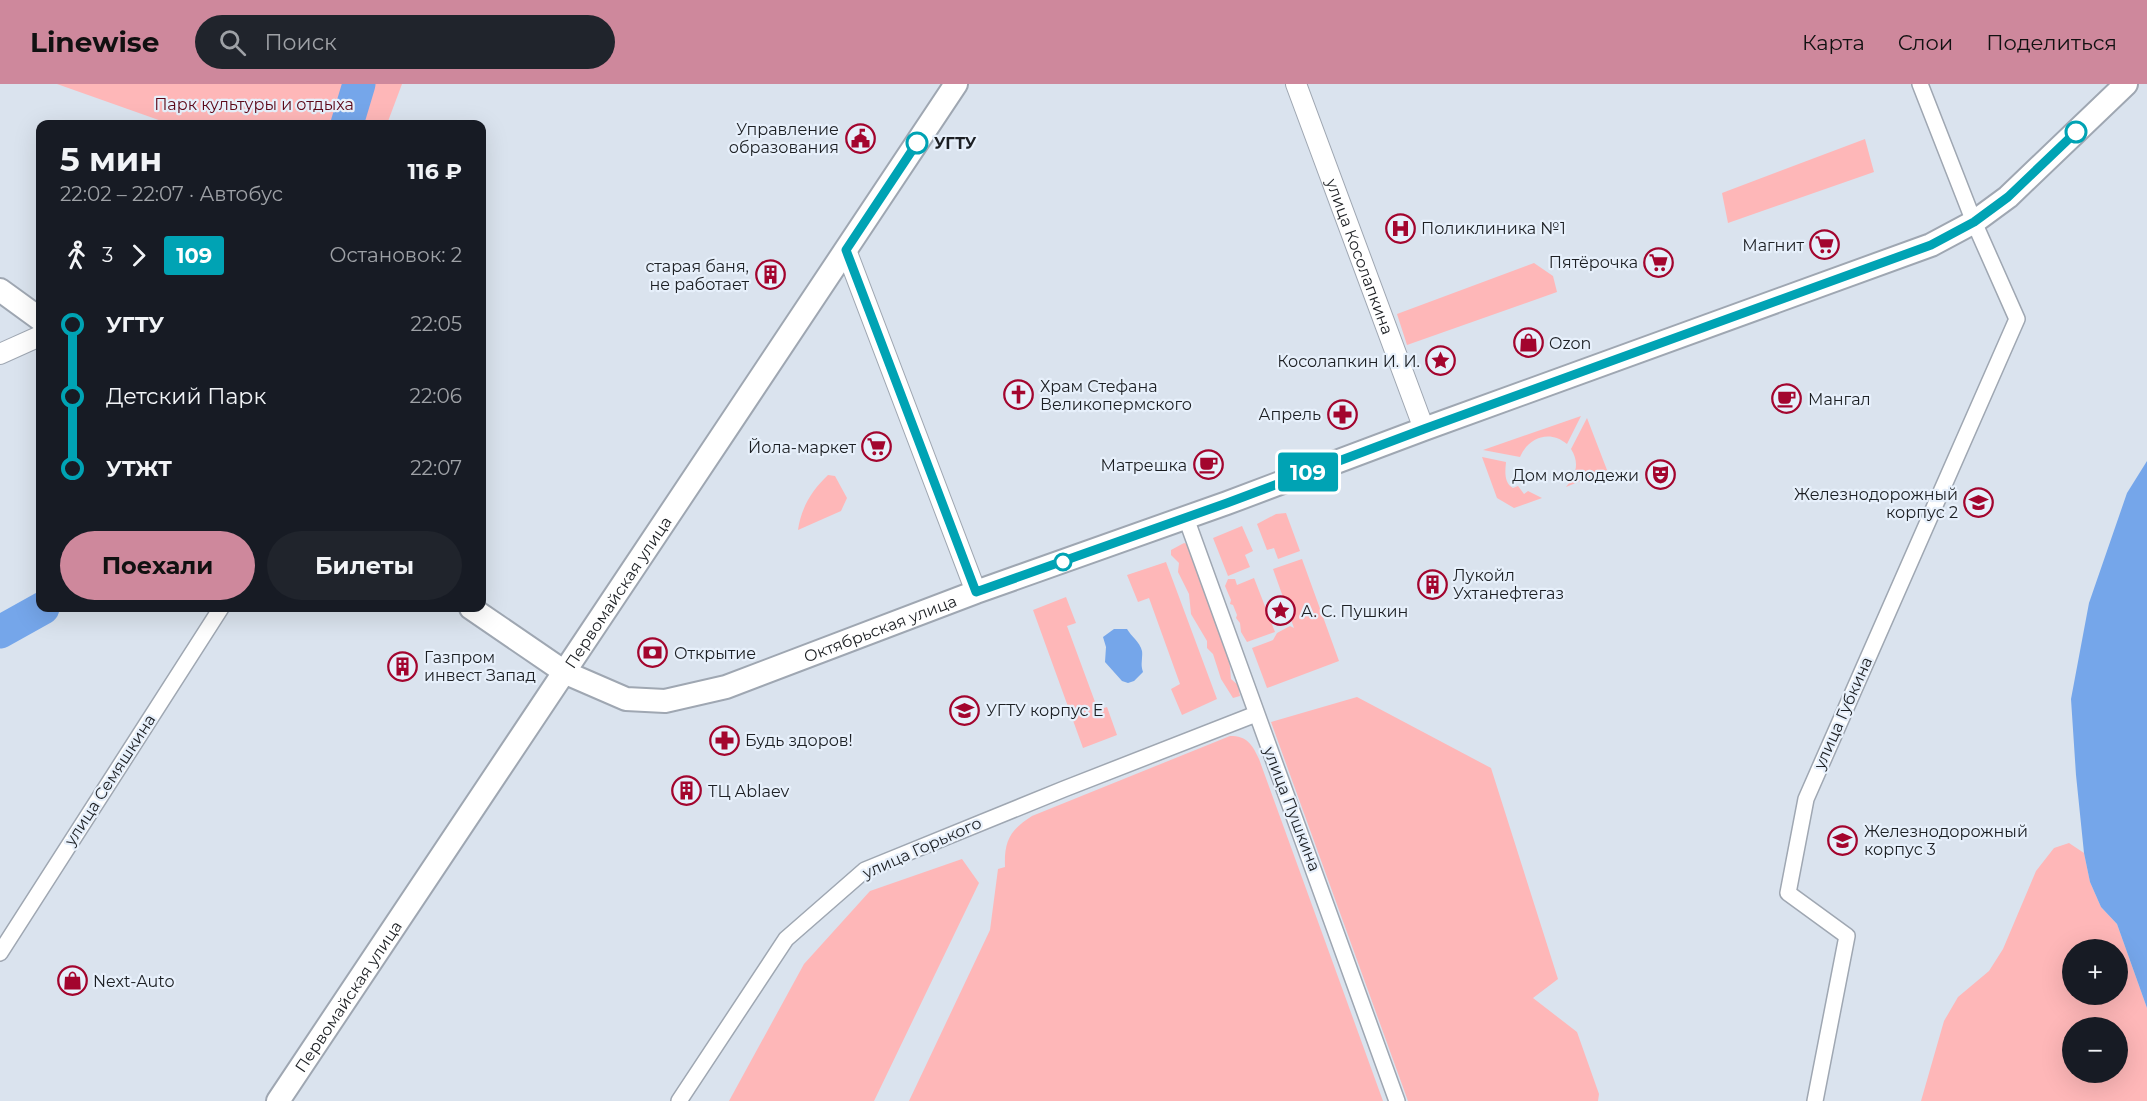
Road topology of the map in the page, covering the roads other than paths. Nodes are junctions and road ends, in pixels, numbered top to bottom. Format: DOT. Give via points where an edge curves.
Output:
graph roads {
  1 [pos="956,84"];
  2 [pos="1296,84"];
  3 [pos="1920,84"];
  4 [pos="2126,84"];
  5 [pos="1974,222"];
  6 [pos="846,250"];
  7 [pos="0,290"];
  8 [pos="36,316"];
  9 [pos="36,338"];
  10 [pos="0,354"];
  11 [pos="1424,429"];
  12 [pos="1186,518"];
  13 [pos="976,592"];
  14 [pos="218,612"];
  15 [pos="477,612"];
  16 [pos="566,673"];
  17 [pos="1256,714"];
  18 [pos="0,953"];
  19 [pos="278,1101"];
  20 [pos="680,1101"];
  21 [pos="1397,1101"];
  22 [pos="1815,1101"];
  1 -- 6 [label="main road, Первомайская улица"];
  2 -- 11 [label="street, улица Косолапкина"];
  3 -- 5 [label="street"];
  4 -- 5 [label="main road, Октябрьская улица" via="2008,197"];
  5 -- 11 [label="main road, Октябрьская улица" via="1931,245"];
  5 -- 22 [label="street, улица Губкина" via="2017,318 1806,799 1788,893 1847,936"];
  6 -- 13 [label="street"];
  6 -- 16 [label="main road, Первомайская улица"];
  7 -- 8 [label="main road"];
  9 -- 10 [label="street"];
  11 -- 12 [label="main road, Октябрьская улица"];
  12 -- 13 [label="main road, Октябрьская улица"];
  12 -- 17 [label="street, улица Пушкина"];
  13 -- 16 [label="main road, Октябрьская улица" via="726,687 665,701 626,699"];
  14 -- 18 [label="street, улица Семяшкина"];
  15 -- 16 [label="main road, Октябрьская улица"];
  16 -- 19 [label="main road, Первомайская улица"];
  17 -- 20 [label="street, улица Горького" via="865,870 786,939"];
  17 -- 21 [label="street, улица Пушкина"];
}
